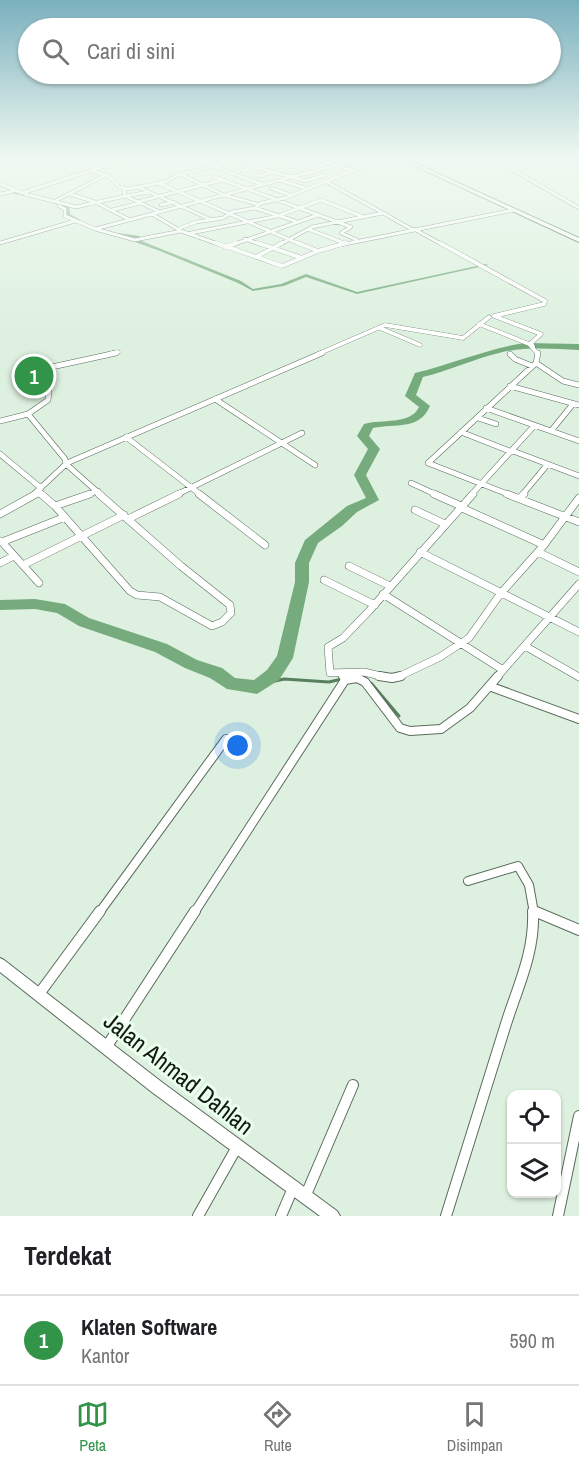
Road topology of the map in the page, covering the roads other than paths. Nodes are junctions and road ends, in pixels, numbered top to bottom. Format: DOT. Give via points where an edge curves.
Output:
graph roads {
  1 [pos="64,216"];
  2 [pos="122,216"];
  3 [pos="146,216"];
  4 [pos="155,216"];
  5 [pos="203,216"];
  6 [pos="226,216"];
  7 [pos="236,216"];
  8 [pos="278,216"];
  9 [pos="316,216"];
  10 [pos="320,216"];
  11 [pos="361,216"];
  12 [pos="387,216"];
  13 [pos="485,216"];
  14 [pos="527,216"];
  15 [pos="529,216"];
  16 [pos="130,220"];
  17 [pos="212,220"];
  18 [pos="75,221"];
  19 [pos="336,221"];
  20 [pos="250,222"];
  21 [pos="297,222"];
  22 [pos="310,228"];
  23 [pos="95,229"];
  24 [pos="181,229"];
  25 [pos="414,230"];
  26 [pos="266,231"];
  27 [pos="189,233"];
  28 [pos="246,239"];
  29 [pos="579,239"];
  30 [pos="288,240"];
  31 [pos="357,240"];
  32 [pos="0,243"];
  33 [pos="344,243"];
  34 [pos="303,246"];
  35 [pos="225,247"];
  36 [pos="273,248"];
  37 [pos="318,251"];
  38 [pos="285,252"];
  39 [pos="256,257"];
  40 [pos="302,258"];
  41 [pos="282,266"];
  42 [pos="290,268"];
  43 [pos="489,317"];
  44 [pos="479,324"];
  45 [pos="380,328"];
  46 [pos="420,345"];
  47 [pos="531,346"];
  48 [pos="118,352"];
  49 [pos="510,354"];
  50 [pos="534,364"];
  51 [pos="579,385"];
  52 [pos="510,386"];
  53 [pos="215,399"];
  54 [pos="31,405"];
  55 [pos="576,405"];
  56 [pos="486,408"];
  57 [pos="29,413"];
  58 [pos="0,415"];
  59 [pos="478,418"];
  60 [pos="9,419"];
  61 [pos="0,422"];
  62 [pos="496,424"];
  63 [pos="534,426"];
  64 [pos="551,431"];
  65 [pos="461,432"];
  66 [pos="302,433"];
  67 [pos="126,437"];
  68 [pos="579,441"];
  69 [pos="282,443"];
  70 [pos="513,452"];
  71 [pos="2,457"];
  72 [pos="66,464"];
  73 [pos="315,465"];
  74 [pos="547,465"];
  75 [pos="579,476"];
  76 [pos="411,483"];
  77 [pos="482,484"];
  78 [pos="193,488"];
  79 [pos="40,490"];
  80 [pos="98,491"];
  81 [pos="520,498"];
  82 [pos="579,498"];
  83 [pos="55,506"];
  84 [pos="461,507"];
  85 [pos="415,510"];
  86 [pos="0,514"];
  87 [pos="565,516"];
  88 [pos="65,517"];
  89 [pos="126,517"];
  90 [pos="579,522"];
  91 [pos="445,524"];
  92 [pos="82,537"];
  93 [pos="1,541"];
  94 [pos="265,545"];
  95 [pos="544,545"];
  96 [pos="420,552"];
  97 [pos="538,552"];
  98 [pos="14,556"];
  99 [pos="0,563"];
  100 [pos="26,564"];
  101 [pos="349,566"];
  102 [pos="579,572"];
  103 [pos="324,580"];
  104 [pos="39,583"];
  105 [pos="579,584"];
  106 [pos="390,586"];
  107 [pos="501,593"];
  108 [pos="383,594"];
  109 [pos="375,604"];
  110 [pos="548,617"];
  111 [pos="579,632"];
  112 [pos="460,644"];
  113 [pos="525,646"];
  114 [pos="503,670"];
  115 [pos="344,677"];
  116 [pos="579,677"];
  117 [pos="489,686"];
  118 [pos="579,719"];
  119 [pos="226,739"];
  120 [pos="468,882"];
  121 [pos="533,911"];
  122 [pos="579,930"];
  123 [pos="0,964"];
  124 [pos="39,994"];
  125 [pos="107,1046"];
  126 [pos="353,1085"];
  127 [pos="579,1116"];
  128 [pos="237,1147"];
  129 [pos="294,1188"];
  130 [pos="305,1197"];
  131 [pos="198,1216"];
  132 [pos="281,1216"];
  133 [pos="332,1216"];
  134 [pos="446,1216"];
  135 [pos="558,1216"];
  1 -- 18 [label="street"];
  2 -- 16 [label="street"];
  3 -- 16 [label="street"];
  4 -- 24 [label="street"];
  5 -- 17 [label="street"];
  6 -- 17 [label="street"];
  7 -- 20 [label="street"];
  8 -- 20 [label="street"];
  8 -- 21 [label="street"];
  9 -- 21 [label="street"];
  10 -- 19 [label="street"];
  11 -- 19 [label="street"];
  12 -- 25 [label="street"];
  13 -- 25 [label="street"];
  14 -- 29 [label="highway"];
  15 -- 29 [label="highway"];
  16 -- 23 [label="street"];
  17 -- 24 [label="street"];
  18 -- 23 [label="street"];
  18 -- 32 [label="street"];
  19 -- 22 [label="street"];
  19 -- 31 [label="street" via="352,228 341,233"];
  20 -- 26 [label="street"];
  20 -- 27 [label="street"];
  21 -- 22 [label="street"];
  21 -- 26 [label="street"];
  22 -- 30 [label="street"];
  22 -- 33 [label="street"];
  23 -- 24 [label="street" via="134,240"];
  24 -- 27 [label="street"];
  25 -- 31 [label="street"];
  25 -- 47 [label="street" via="545,301 494,316 541,334"];
  26 -- 28 [label="street"];
  26 -- 30 [label="street"];
  27 -- 35 [label="street"];
  28 -- 35 [label="street"];
  28 -- 36 [label="street"];
  30 -- 34 [label="street"];
  30 -- 36 [label="street"];
  31 -- 33 [label="street"];
  33 -- 37 [label="street"];
  34 -- 37 [label="street"];
  34 -- 38 [label="street"];
  35 -- 39 [label="street"];
  36 -- 38 [label="street"];
  36 -- 39 [label="street"];
  37 -- 40 [label="street"];
  38 -- 40 [label="street"];
  39 -- 41 [label="street"];
  40 -- 41 [label="street"];
  41 -- 42 [label="street"];
  43 -- 44 [label="street"];
  44 -- 45 [label="street" via="463,338 390,325"];
  44 -- 47 [label="street"];
  45 -- 46 [label="street"];
  45 -- 53 [label="street"];
  47 -- 50 [label="street" via="538,353"];
  48 -- 57 [label="street" via="38,370 49,397"];
  49 -- 50 [label="street"];
  50 -- 51 [label="street" via="563,381"];
  50 -- 52 [label="street"];
  52 -- 55 [label="street"];
  52 -- 56 [label="street"];
  53 -- 67 [label="street"];
  53 -- 69 [label="street"];
  54 -- 57 [label="street"];
  55 -- 64 [label="street"];
  56 -- 59 [label="street"];
  56 -- 63 [label="street"];
  57 -- 60 [label="street"];
  57 -- 72 [label="street"];
  58 -- 60 [label="street"];
  59 -- 62 [label="street"];
  59 -- 65 [label="street"];
  60 -- 61 [label="street"];
  63 -- 64 [label="street"];
  63 -- 70 [label="street"];
  64 -- 68 [label="street"];
  65 -- 70 [label="street"];
  65 -- 77 [label="street" via="428,463"];
  66 -- 69 [label="street"];
  67 -- 72 [label="street"];
  67 -- 78 [label="street"];
  69 -- 73 [label="street"];
  69 -- 78 [label="street"];
  70 -- 74 [label="street"];
  70 -- 77 [label="street"];
  71 -- 79 [label="street"];
  72 -- 79 [label="street"];
  72 -- 80 [label="street"];
  74 -- 75 [label="street"];
  74 -- 81 [label="street"];
  76 -- 84 [label="street"];
  77 -- 81 [label="street"];
  77 -- 84 [label="street"];
  78 -- 89 [label="street"];
  78 -- 94 [label="street"];
  79 -- 83 [label="street"];
  79 -- 86 [label="street"];
  80 -- 83 [label="street"];
  80 -- 89 [label="street"];
  81 -- 87 [label="street"];
  82 -- 87 [label="street"];
  83 -- 88 [label="street"];
  84 -- 91 [label="street"];
  84 -- 95 [label="street"];
  85 -- 91 [label="street"];
  87 -- 90 [label="street"];
  87 -- 95 [label="street"];
  88 -- 92 [label="street"];
  88 -- 93 [label="street"];
  89 -- 92 [label="street"];
  89 -- 92 [label="street" via="230,605 231,613 222,622 212,626 160,597 133,593"];
  91 -- 96 [label="street"];
  92 -- 100 [label="street"];
  93 -- 98 [label="street"];
  95 -- 97 [label="street"];
  96 -- 106 [label="street"];
  96 -- 107 [label="street"];
  97 -- 102 [label="street"];
  97 -- 107 [label="street"];
  98 -- 99 [label="street"];
  98 -- 100 [label="street"];
  100 -- 104 [label="street"];
  101 -- 106 [label="street"];
  103 -- 109 [label="street"];
  105 -- 110 [label="street"];
  106 -- 108 [label="street"];
  107 -- 110 [label="street"];
  107 -- 112 [label="street" via="469,638"];
  108 -- 109 [label="street"];
  108 -- 112 [label="street"];
  109 -- 115 [label="street" via="344,638 328,648 328,670"];
  110 -- 111 [label="street"];
  110 -- 113 [label="street"];
  112 -- 114 [label="street"];
  112 -- 115 [label="street" via="397,678 361,672"];
  113 -- 114 [label="street"];
  113 -- 116 [label="street"];
  114 -- 117 [label="street"];
  115 -- 117 [label="street" via="365,682 396,724 410,731 441,729 470,708"];
  115 -- 125 [label="street"];
  117 -- 118 [label="street"];
  119 -- 124 [label="street"];
  120 -- 121 [label="street" via="518,866 524,873"];
  121 -- 122 [label="street"];
  121 -- 134 [label="street" via="530,954"];
  123 -- 124 [label="street, Jalan Ahmad Dahlan"];
  124 -- 125 [label="street, Jalan Ahmad Dahlan"];
  125 -- 128 [label="street, Jalan Ahmad Dahlan"];
  126 -- 130 [label="street"];
  127 -- 135 [label="street"];
  128 -- 129 [label="street, Jalan Ahmad Dahlan"];
  128 -- 131 [label="street"];
  129 -- 130 [label="street, Jalan Ahmad Dahlan"];
  129 -- 132 [label="street"];
  130 -- 133 [label="street, Jalan Ahmad Dahlan"];
}
